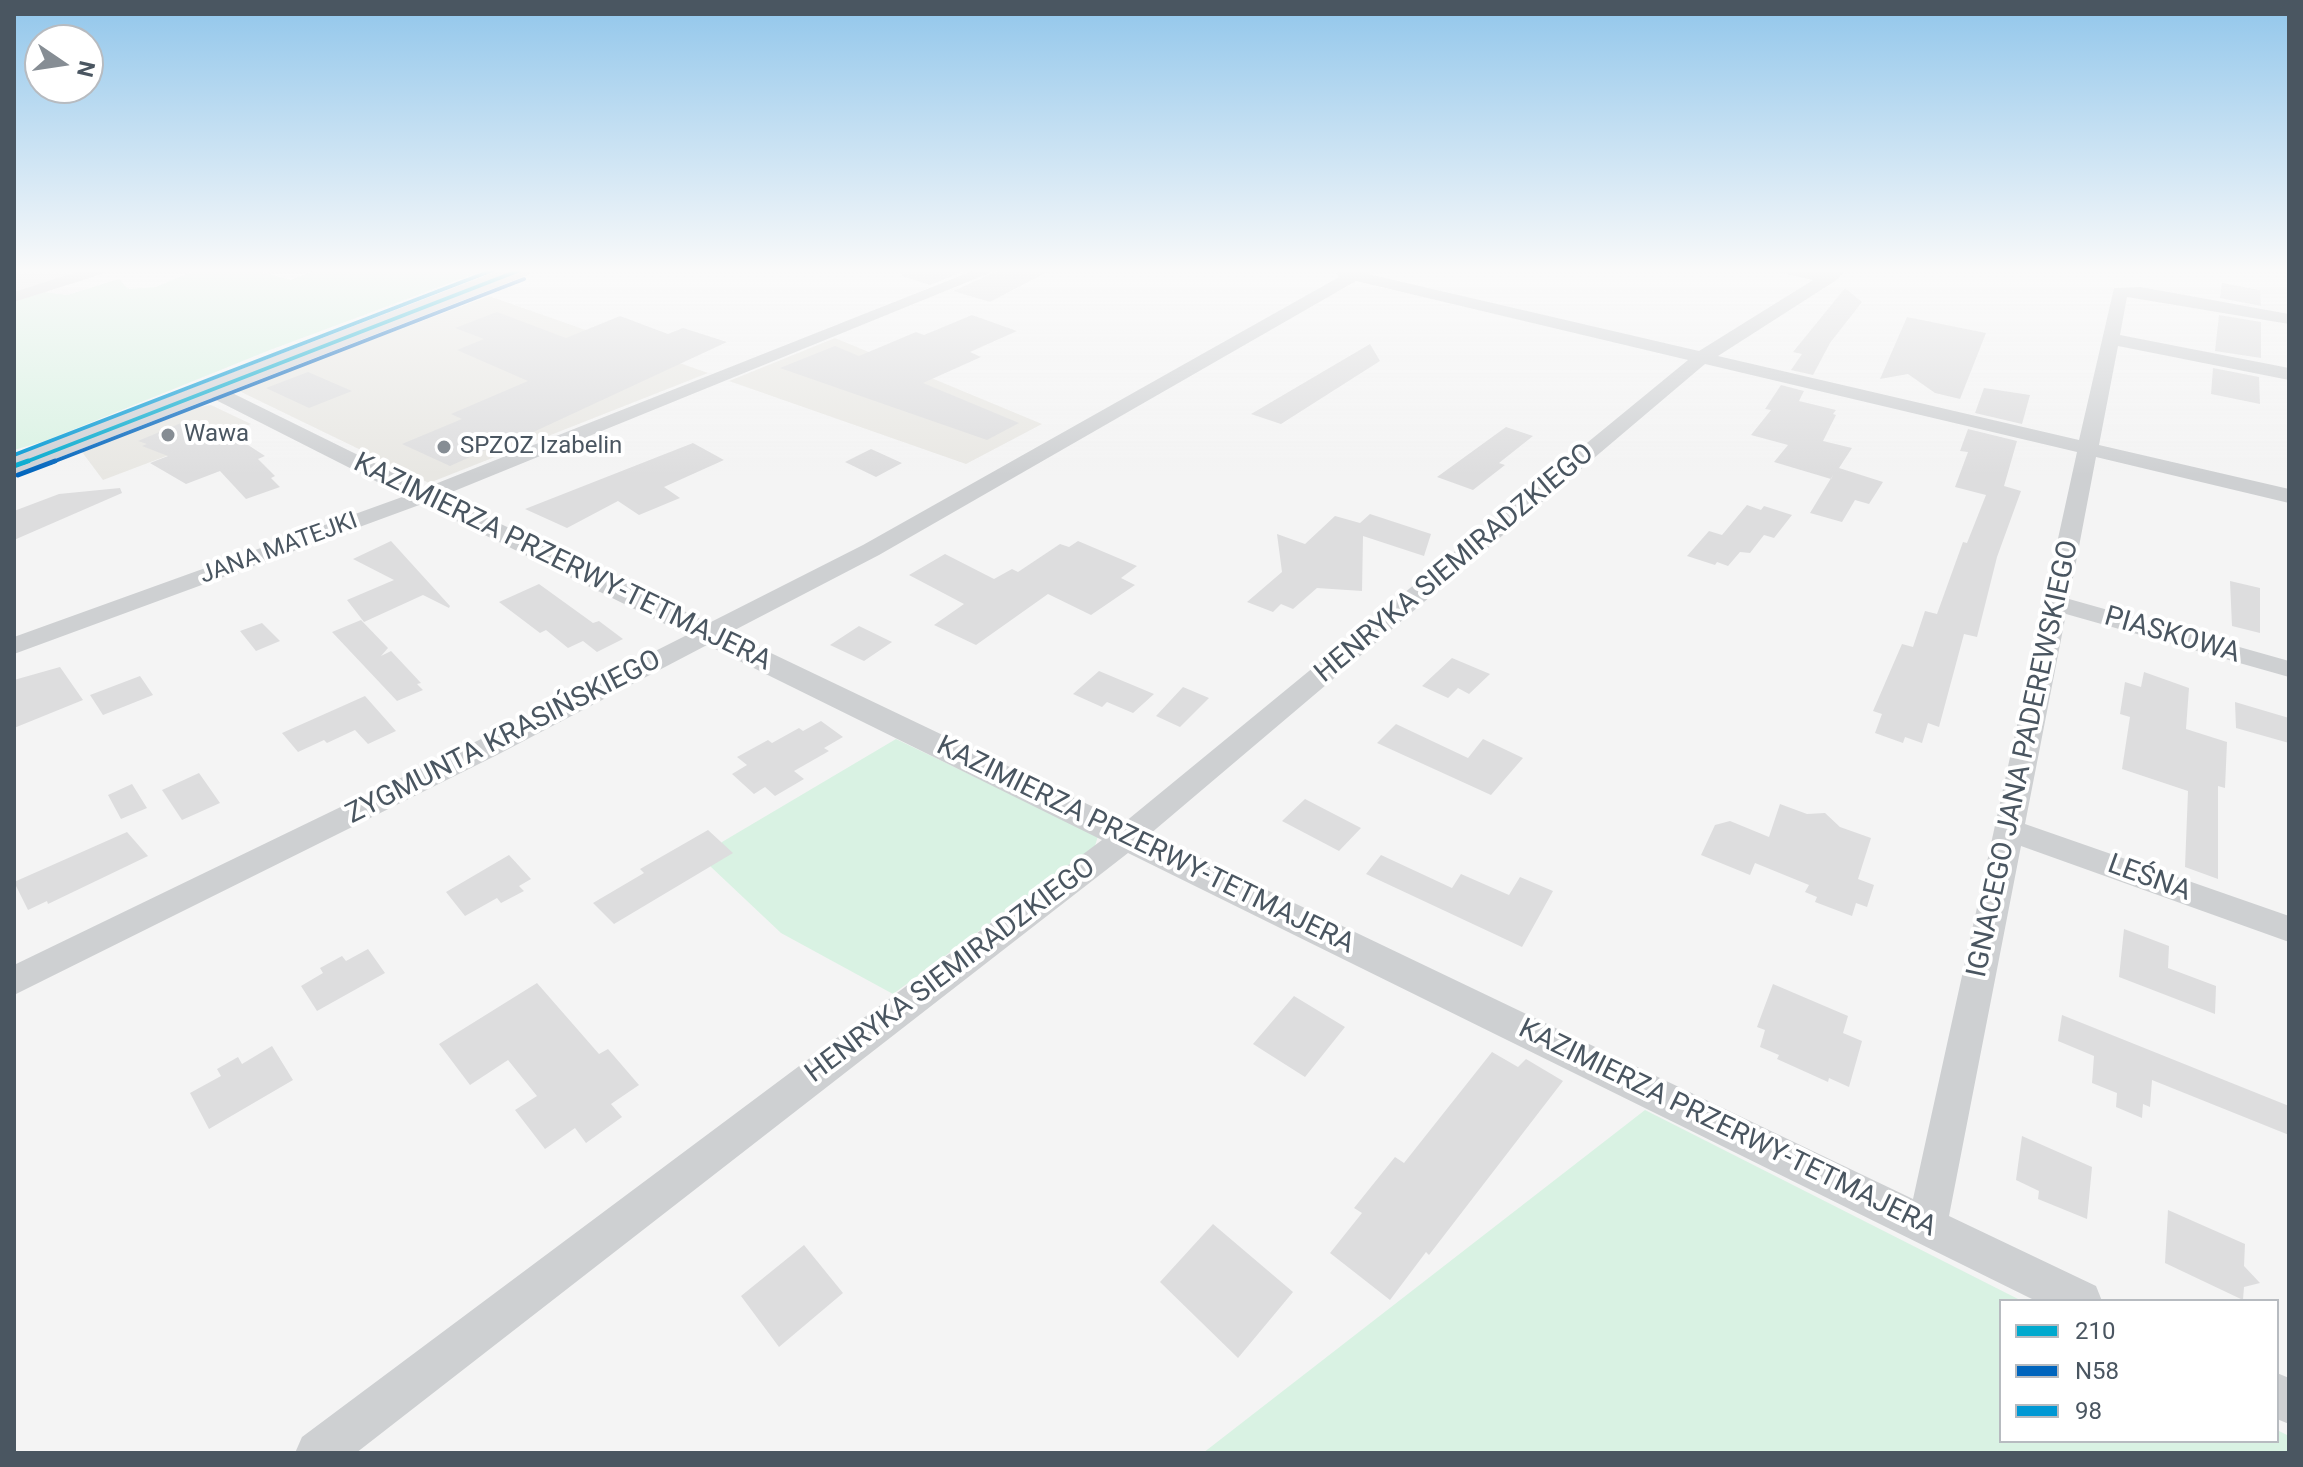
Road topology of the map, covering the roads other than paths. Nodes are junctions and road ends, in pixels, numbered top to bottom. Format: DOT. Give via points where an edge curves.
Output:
graph roads {
  1 [pos="341,338"];
  2 [pos="818,338"];
  3 [pos="1243,338"];
  4 [pos="1618,338"];
  5 [pos="1732,338"];
  6 [pos="2111,339"];
  7 [pos="1700,359"];
  8 [pos="2289,374"];
  9 [pos="209,389"];
  10 [pos="2088,449"];
  11 [pos="14,466"];
  12 [pos="424,496"];
  13 [pos="2289,496"];
  14 [pos="2055,603"];
  15 [pos="708,634"];
  16 [pos="14,646"];
  17 [pos="2289,669"];
  18 [pos="2009,830"];
  19 [pos="1127,837"];
  20 [pos="2289,929"];
  21 [pos="14,981"];
  22 [pos="1927,1227"];
  23 [pos="2077,1299"];
  24 [pos="318,1453"];
  1 -- 9 [label="street"];
  2 -- 12 [label="street, JANA MATEJKI"];
  3 -- 15 [label="street, ZYGMUNTA KRASIŃSKIEGO" via="871,550"];
  4 -- 7 [label="street"];
  5 -- 7 [label="street, HENRYKA SIEMIRADZKIEGO"];
  6 -- 8 [label="street"];
  6 -- 10 [label="street, IGNACEGO JANA PADEREWSKIEGO"];
  7 -- 10 [label="street"];
  7 -- 19 [label="street, HENRYKA SIEMIRADZKIEGO"];
  9 -- 11 [label="street"];
  9 -- 12 [label="street, KAZIMIERZA PRZERWY-TETMAJERA"];
  10 -- 13 [label="street"];
  10 -- 14 [label="street, IGNACEGO JANA PADEREWSKIEGO"];
  12 -- 15 [label="street, KAZIMIERZA PRZERWY-TETMAJERA"];
  12 -- 16 [label="street, JANA MATEJKI"];
  14 -- 17 [label="street, PIASKOWA"];
  14 -- 18 [label="street, IGNACEGO JANA PADEREWSKIEGO"];
  15 -- 19 [label="street, KAZIMIERZA PRZERWY-TETMAJERA"];
  15 -- 21 [label="street, ZYGMUNTA KRASIŃSKIEGO"];
  18 -- 20 [label="street, LEŚNA"];
  18 -- 22 [label="street, IGNACEGO JANA PADEREWSKIEGO"];
  19 -- 22 [label="street, KAZIMIERZA PRZERWY-TETMAJERA"];
  19 -- 24 [label="street, HENRYKA SIEMIRADZKIEGO"];
  22 -- 23 [label="street, KAZIMIERZA PRZERWY-TETMAJERA"];
}
